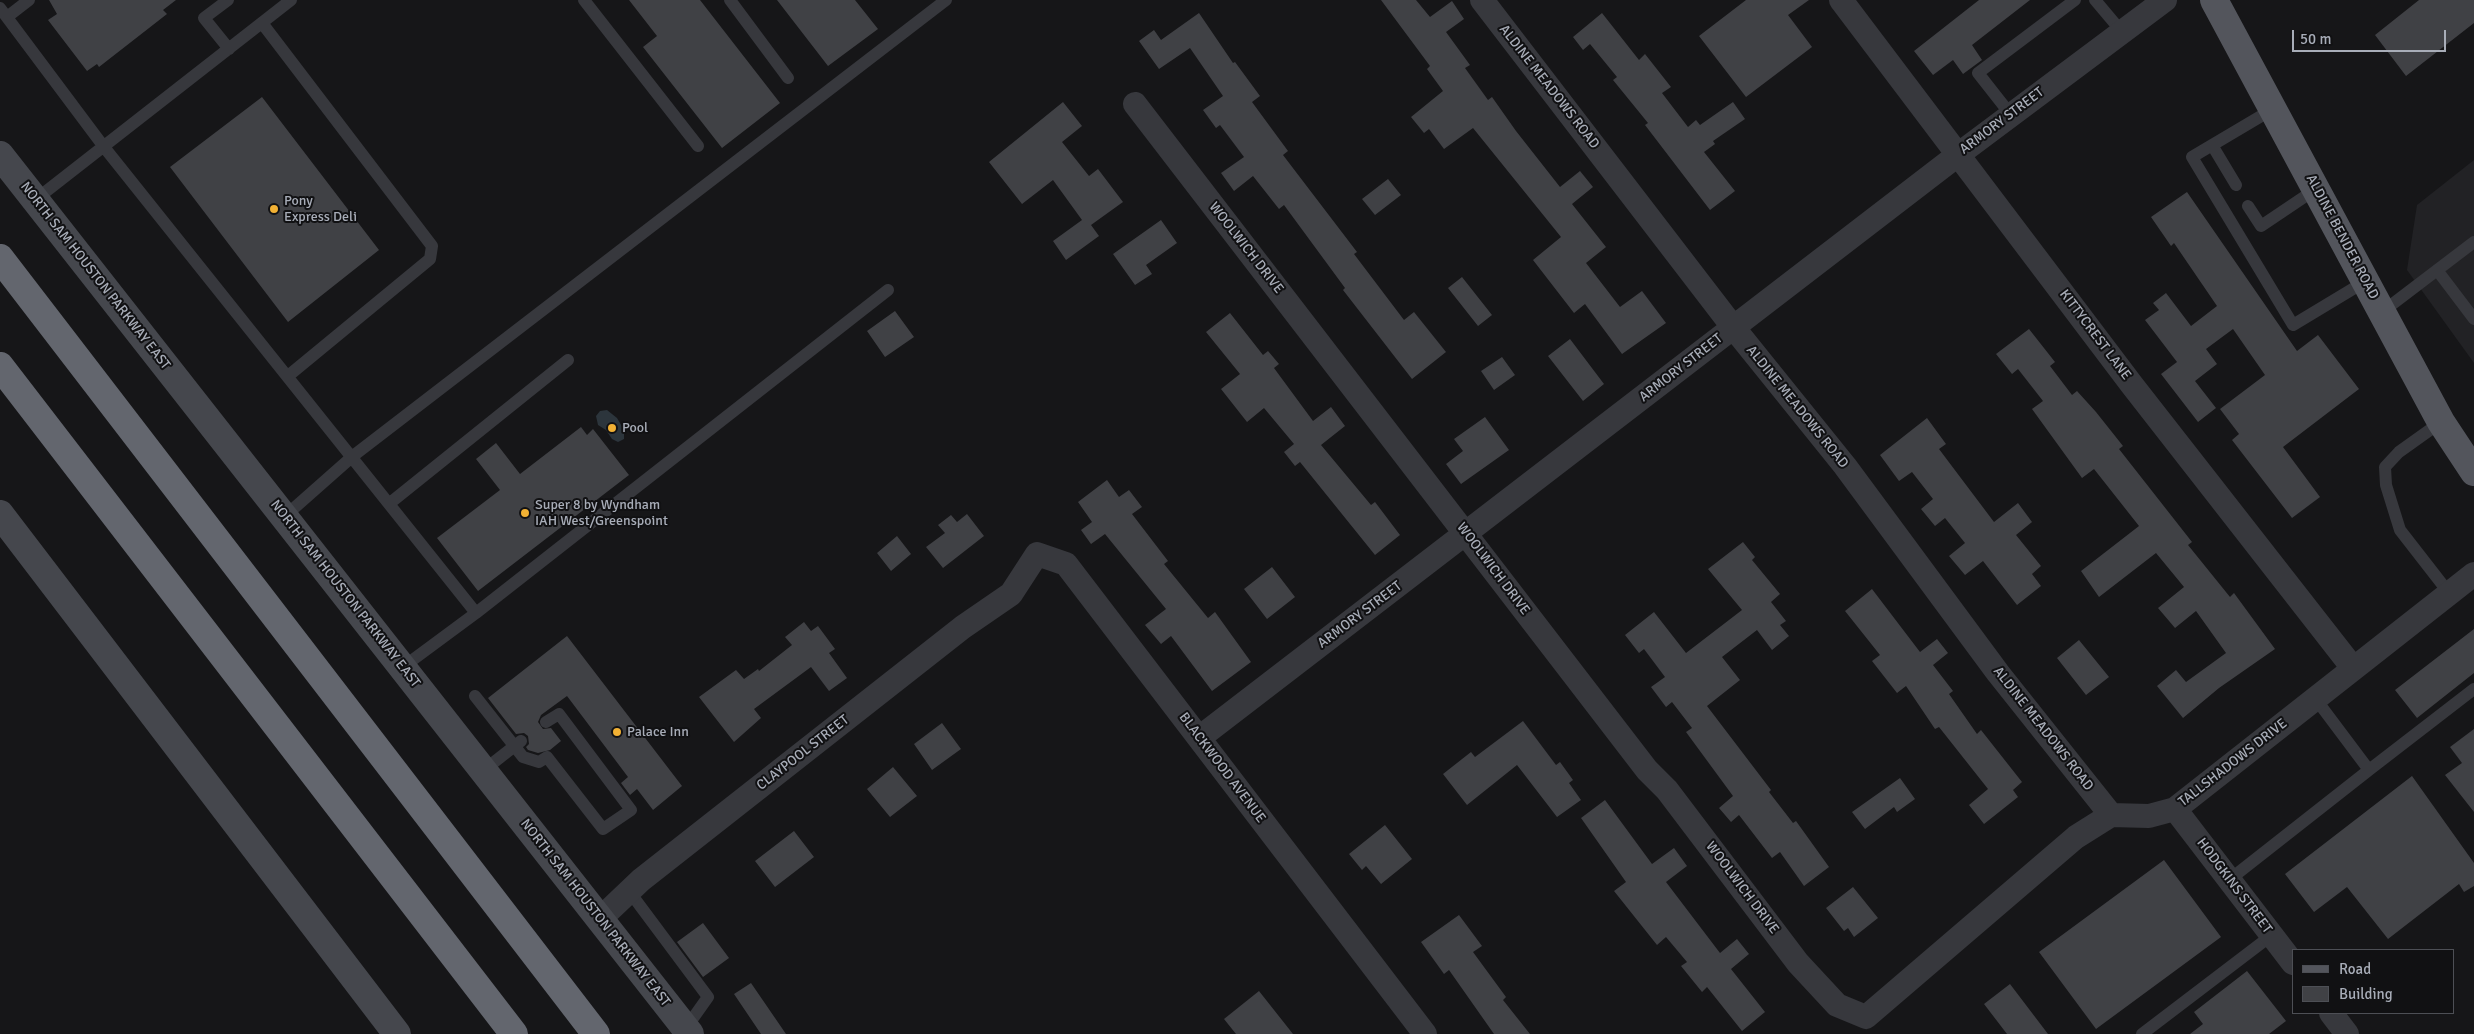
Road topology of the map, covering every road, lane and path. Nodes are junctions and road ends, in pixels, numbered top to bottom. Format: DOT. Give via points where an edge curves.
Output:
graph roads {
  1 [pos="29,0"];
  2 [pos="228,0"];
  3 [pos="291,0"];
  4 [pos="584,0"];
  5 [pos="730,0"];
  6 [pos="946,0"];
  7 [pos="1482,0"];
  8 [pos="1841,0"];
  9 [pos="2075,0"];
  10 [pos="2095,0"];
  11 [pos="2165,0"];
  12 [pos="2214,0"];
  13 [pos="3,12"];
  14 [pos="262,23"];
  15 [pos="2122,32"];
  16 [pos="229,49"];
  17 [pos="788,78"];
  18 [pos="1135,104"];
  19 [pos="2273,109"];
  20 [pos="2011,115"];
  21 [pos="2212,145"];
  22 [pos="698,146"];
  23 [pos="104,147"];
  24 [pos="0,154"];
  25 [pos="1959,154"];
  26 [pos="2236,185"];
  27 [pos="2316,189"];
  28 [pos="35,200"];
  29 [pos="2248,206"];
  30 [pos="2261,226"];
  31 [pos="2241,238"];
  32 [pos="2474,242"];
  33 [pos="0,258"];
  34 [pos="2437,270"];
  35 [pos="2366,282"];
  36 [pos="888,290"];
  37 [pos="2382,312"];
  38 [pos="2474,319"];
  39 [pos="1734,327"];
  40 [pos="568,360"];
  41 [pos="0,366"];
  42 [pos="288,376"];
  43 [pos="2442,422"];
  44 [pos="353,456"];
  45 [pos="2474,472"];
  46 [pos="390,503"];
  47 [pos="0,514"];
  48 [pos="284,517"];
  49 [pos="1466,534"];
  50 [pos="2474,574"];
  51 [pos="2449,593"];
  52 [pos="1011,594"];
  53 [pos="476,613"];
  54 [pos="403,667"];
  55 [pos="2353,668"];
  56 [pos="2474,689"];
  57 [pos="475,696"];
  58 [pos="2315,698"];
  59 [pos="546,722"];
  60 [pos="1199,738"];
  61 [pos="517,744"];
  62 [pos="484,770"];
  63 [pos="2370,770"];
  64 [pos="2176,809"];
  65 [pos="2111,815"];
  66 [pos="2229,880"];
  67 [pos="629,891"];
  68 [pos="600,919"];
  69 [pos="2272,935"];
  70 [pos="2292,962"];
  71 [pos="2331,1014"];
  72 [pos="688,1031"];
  73 [pos="397,1034"];
  74 [pos="514,1034"];
  75 [pos="596,1034"];
  76 [pos="1425,1034"];
  77 [pos="2142,1034"];
  78 [pos="2347,1034"];
  1 -- 13 [label="lane"];
  2 -- 16 [label="lane" via="204,18"];
  3 -- 14 [label="lane"];
  4 -- 22 [label="lane"];
  5 -- 17 [label="lane"];
  6 -- 44 [label="lane"];
  7 -- 39 [label="street, ALDINE MEADOWS ROAD"];
  8 -- 25 [label="street, KITTYCREST LANE"];
  9 -- 20 [label="lane" via="1978,73"];
  10 -- 15 [label="lane"];
  11 -- 15 [label="street, ARMORY STREET"];
  12 -- 19 [label="main road, ALDINE BENDER ROAD"];
  13 -- 23 [label="lane"];
  14 -- 16 [label="lane"];
  14 -- 42 [label="lane" via="432,246 430,259"];
  15 -- 20 [label="street, ARMORY STREET"];
  16 -- 23 [label="lane"];
  18 -- 49 [label="street, WOOLWICH DRIVE"];
  19 -- 21 [label="lane"];
  19 -- 27 [label="main road, ALDINE BENDER ROAD"];
  20 -- 25 [label="street, ARMORY STREET"];
  21 -- 26 [label="lane"];
  21 -- 31 [label="lane" via="2192,157"];
  23 -- 28 [label="lane"];
  23 -- 42 [label="lane"];
  24 -- 28 [label="main road, NORTH SAM HOUSTON PARKWAY EAST"];
  25 -- 39 [label="street, ARMORY STREET"];
  25 -- 55 [label="street, KITTYCREST LANE" via="2132,385"];
  27 -- 30 [label="lane"];
  27 -- 35 [label="main road, ALDINE BENDER ROAD"];
  28 -- 48 [label="main road, NORTH SAM HOUSTON PARKWAY EAST"];
  29 -- 30 [label="lane"];
  30 -- 31 [label="lane"];
  31 -- 35 [label="lane" via="2293,325"];
  32 -- 34 [label="lane"];
  33 -- 75 [label="highway"];
  34 -- 37 [label="lane"];
  34 -- 38 [label="lane"];
  35 -- 37 [label="main road, ALDINE BENDER ROAD"];
  36 -- 53 [label="lane"];
  37 -- 43 [label="main road, ALDINE BENDER ROAD"];
  39 -- 49 [label="street, ARMORY STREET"];
  39 -- 65 [label="street, ALDINE MEADOWS ROAD" via="1845,466 1998,673"];
  40 -- 46 [label="lane"];
  41 -- 74 [label="highway"];
  42 -- 44 [label="lane"];
  43 -- 45 [label="main road, ALDINE BENDER ROAD"];
  43 -- 51 [label="lane" via="2399,452 2385,467 2386,485 2400,530"];
  44 -- 46 [label="lane"];
  44 -- 48 [label="lane"];
  46 -- 53 [label="lane"];
  47 -- 73 [label="main road"];
  48 -- 54 [label="main road, NORTH SAM HOUSTON PARKWAY EAST"];
  49 -- 60 [label="street, ARMORY STREET"];
  49 -- 65 [label="street, WOOLWICH DRIVE" via="1798,963 1837,1005 1866,1017 2061,850"];
  50 -- 51 [label="street, TALLSHADOWS DRIVE"];
  51 -- 55 [label="street, TALLSHADOWS DRIVE"];
  52 -- 60 [label="street, BLACKWOOD AVENUE" via="1037,554 1066,564"];
  52 -- 67 [label="street, CLAYPOOL STREET" via="963,627"];
  53 -- 54 [label="lane"];
  54 -- 62 [label="main road, NORTH SAM HOUSTON PARKWAY EAST"];
  55 -- 58 [label="street, TALLSHADOWS DRIVE"];
  56 -- 63 [label="lane"];
  57 -- 61 [label="lane"];
  58 -- 63 [label="lane"];
  58 -- 64 [label="street, TALLSHADOWS DRIVE"];
  59 -- 61 [label="lane" via="559,714 631,810 602,829 547,757 539,762 532,761 523,757"];
  60 -- 76 [label="street, BLACKWOOD AVENUE"];
  61 -- 62 [label="lane"];
  62 -- 68 [label="main road, NORTH SAM HOUSTON PARKWAY EAST"];
  63 -- 66 [label="lane"];
  64 -- 65 [label="street, TALLSHADOWS DRIVE" via="2149,816"];
  64 -- 66 [label="street, HODGKINS STREET"];
  66 -- 69 [label="street, HODGKINS STREET"];
  67 -- 68 [label="street, CLAYPOOL STREET"];
  67 -- 72 [label="lane" via="708,998"];
  68 -- 72 [label="main road, NORTH SAM HOUSTON PARKWAY EAST"];
  69 -- 70 [label="street, HODGKINS STREET"];
  69 -- 77 [label="lane"];
  71 -- 78 [label="street"];
}
